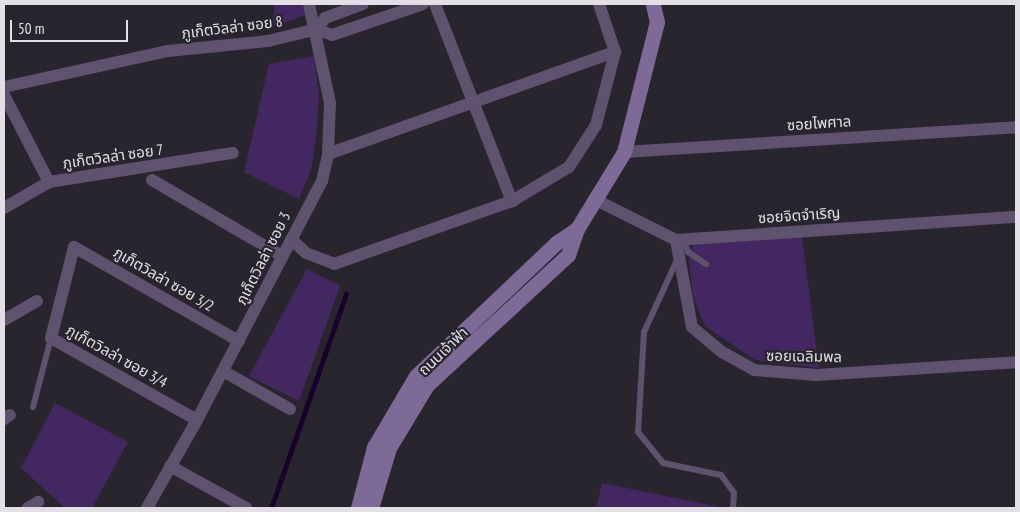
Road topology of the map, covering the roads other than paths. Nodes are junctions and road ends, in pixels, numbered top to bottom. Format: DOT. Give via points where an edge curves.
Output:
graph roads {
  1 [pos="309,4"];
  2 [pos="363,4"];
  3 [pos="423,4"];
  4 [pos="435,4"];
  5 [pos="599,4"];
  6 [pos="653,4"];
  7 [pos="317,29"];
  8 [pos="615,52"];
  9 [pos="4,87"];
  10 [pos="4,95"];
  11 [pos="476,102"];
  12 [pos="1016,127"];
  13 [pos="624,152"];
  14 [pos="233,153"];
  15 [pos="328,154"];
  16 [pos="152,180"];
  17 [pos="49,182"];
  18 [pos="594,199"];
  19 [pos="512,201"];
  20 [pos="4,208"];
  21 [pos="1016,217"];
  22 [pos="576,229"];
  23 [pos="291,239"];
  24 [pos="680,240"];
  25 [pos="74,247"];
  26 [pos="282,256"];
  27 [pos="679,257"];
  28 [pos="706,264"];
  29 [pos="37,301"];
  30 [pos="4,320"];
  31 [pos="51,338"];
  32 [pos="239,340"];
  33 [pos="1016,362"];
  34 [pos="223,371"];
  35 [pos="32,408"];
  36 [pos="290,409"];
  37 [pos="197,420"];
  38 [pos="170,466"];
  39 [pos="146,508"];
  40 [pos="246,508"];
  41 [pos="358,508"];
  42 [pos="371,508"];
  43 [pos="734,508"];
  1 -- 7 [label="street, ภูเก็ตวิลล่า ซอย 3"];
  2 -- 7 [label="street" via="325,18"];
  3 -- 7 [label="street" via="332,35"];
  4 -- 11 [label="street"];
  5 -- 8 [label="street"];
  6 -- 13 [label="main road, ถนนเจ้าฟ้า" via="657,22"];
  7 -- 9 [label="street, ภูเก็ตวิลล่า ซอย 8" via="268,41 168,51"];
  7 -- 15 [label="street, ภูเก็ตวิลล่า ซอย 3" via="330,103"];
  8 -- 11 [label="street"];
  8 -- 19 [label="street" via="596,125 569,167"];
  10 -- 17 [label="street"];
  11 -- 15 [label="street"];
  11 -- 19 [label="street"];
  12 -- 13 [label="street, ซอยไพศาล"];
  13 -- 18 [label="main road, ถนนเจ้าฟ้า"];
  14 -- 17 [label="street, ภูเก็ตวิลล่า ซอย 7"];
  15 -- 23 [label="street, ภูเก็ตวิลล่า ซอย 3" via="322,180"];
  16 -- 26 [label="street"];
  17 -- 20 [label="street, ภูเก็ตวิลล่า ซอย 7"];
  18 -- 22 [label="main road, ถนนเจ้าฟ้า"];
  18 -- 24 [label="street"];
  19 -- 23 [label="street" via="334,264 306,254"];
  21 -- 24 [label="street, ซอยจิตจำเริญ"];
  22 -- 41 [label="main road, ถนนเจ้าฟ้า" via="556,243 416,376 374,447"];
  22 -- 42 [label="main road, ถนนเจ้าฟ้า" via="568,255 427,385 389,448"];
  23 -- 26 [label="street, ภูเก็ตวิลล่า ซอย 3"];
  24 -- 27 [label="street, ซอยเฉลิมพล"];
  24 -- 28 [label="lane" via="688,252"];
  25 -- 31 [label="street, ภูเก็ตวิลล่า ซอย 3/4"];
  25 -- 32 [label="street, ภูเก็ตวิลล่า ซอย 3/2"];
  26 -- 32 [label="street, ภูเก็ตวิลล่า ซอย 3"];
  27 -- 33 [label="street, ซอยเฉลิมพล" via="692,326 722,352 754,370 817,375"];
  27 -- 43 [label="lane" via="644,332 638,432 664,463 721,474 734,493"];
  29 -- 30 [label="street"];
  31 -- 35 [label="lane"];
  31 -- 37 [label="street, ภูเก็ตวิลล่า ซอย 3/4"];
  32 -- 34 [label="street, ภูเก็ตวิลล่า ซอย 3"];
  34 -- 36 [label="street"];
  34 -- 37 [label="street, ภูเก็ตวิลล่า ซอย 3"];
  37 -- 38 [label="street, ภูเก็ตวิลล่า ซอย 3"];
  38 -- 39 [label="street, ภูเก็ตวิลล่า ซอย 3"];
  38 -- 40 [label="street"];
}
